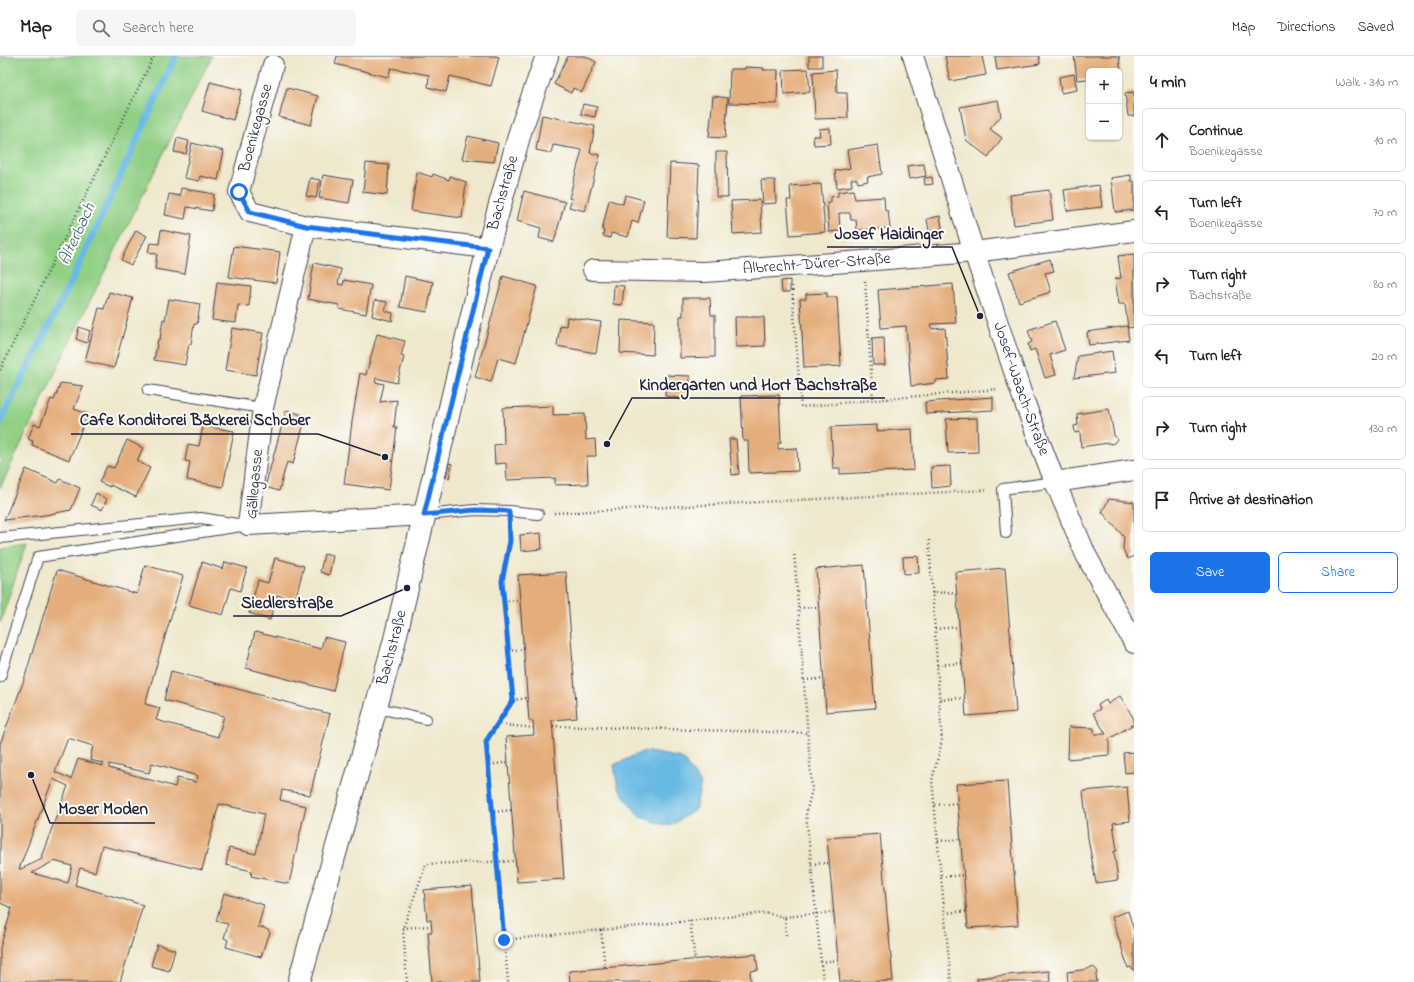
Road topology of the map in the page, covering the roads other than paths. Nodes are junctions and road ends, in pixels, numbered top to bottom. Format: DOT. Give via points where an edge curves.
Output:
graph roads {
  1 [pos="547,56"];
  2 [pos="913,56"];
  3 [pos="273,65"];
  4 [pos="306,226"];
  5 [pos="1134,231"];
  6 [pos="488,248"];
  7 [pos="974,252"];
  8 [pos="593,270"];
  9 [pos="148,390"];
  10 [pos="262,408"];
  11 [pos="1134,470"];
  12 [pos="1055,482"];
  13 [pos="538,514"];
  14 [pos="424,515"];
  15 [pos="248,525"];
  16 [pos="1006,533"];
  17 [pos="0,538"];
  18 [pos="1134,643"];
  19 [pos="0,677"];
  20 [pos="375,712"];
  21 [pos="426,719"];
  22 [pos="299,982"];
  1 -- 6 [label="street, Bachstraße" via="521,129"];
  2 -- 7 [label="street, Josef-Waach-Straße"];
  3 -- 4 [label="street, Boenikegasse" via="239,192 250,212"];
  4 -- 6 [label="street, Boenikegasse"];
  4 -- 10 [label="street, Gällegasse"];
  5 -- 7 [label="street, Albrecht-Dürer-Straße"];
  6 -- 14 [label="street, Bachstraße"];
  7 -- 8 [label="street, Albrecht-Dürer-Straße" via="704,272"];
  7 -- 12 [label="street, Josef-Waach-Straße"];
  9 -- 10 [label="lane"];
  10 -- 15 [label="street, Gällegasse"];
  11 -- 12 [label="street"];
  12 -- 16 [label="lane" via="1003,489"];
  12 -- 18 [label="street, Josef-Waach-Straße" via="1086,555"];
  13 -- 14 [label="lane" via="475,510"];
  14 -- 15 [label="street, Gällegasse"];
  14 -- 20 [label="street, Bachstraße"];
  15 -- 17 [label="lane" via="201,518"];
  15 -- 19 [label="lane" via="38,557"];
  20 -- 21 [label="lane" via="387,710"];
  20 -- 22 [label="street, Bachstraße"];
}
